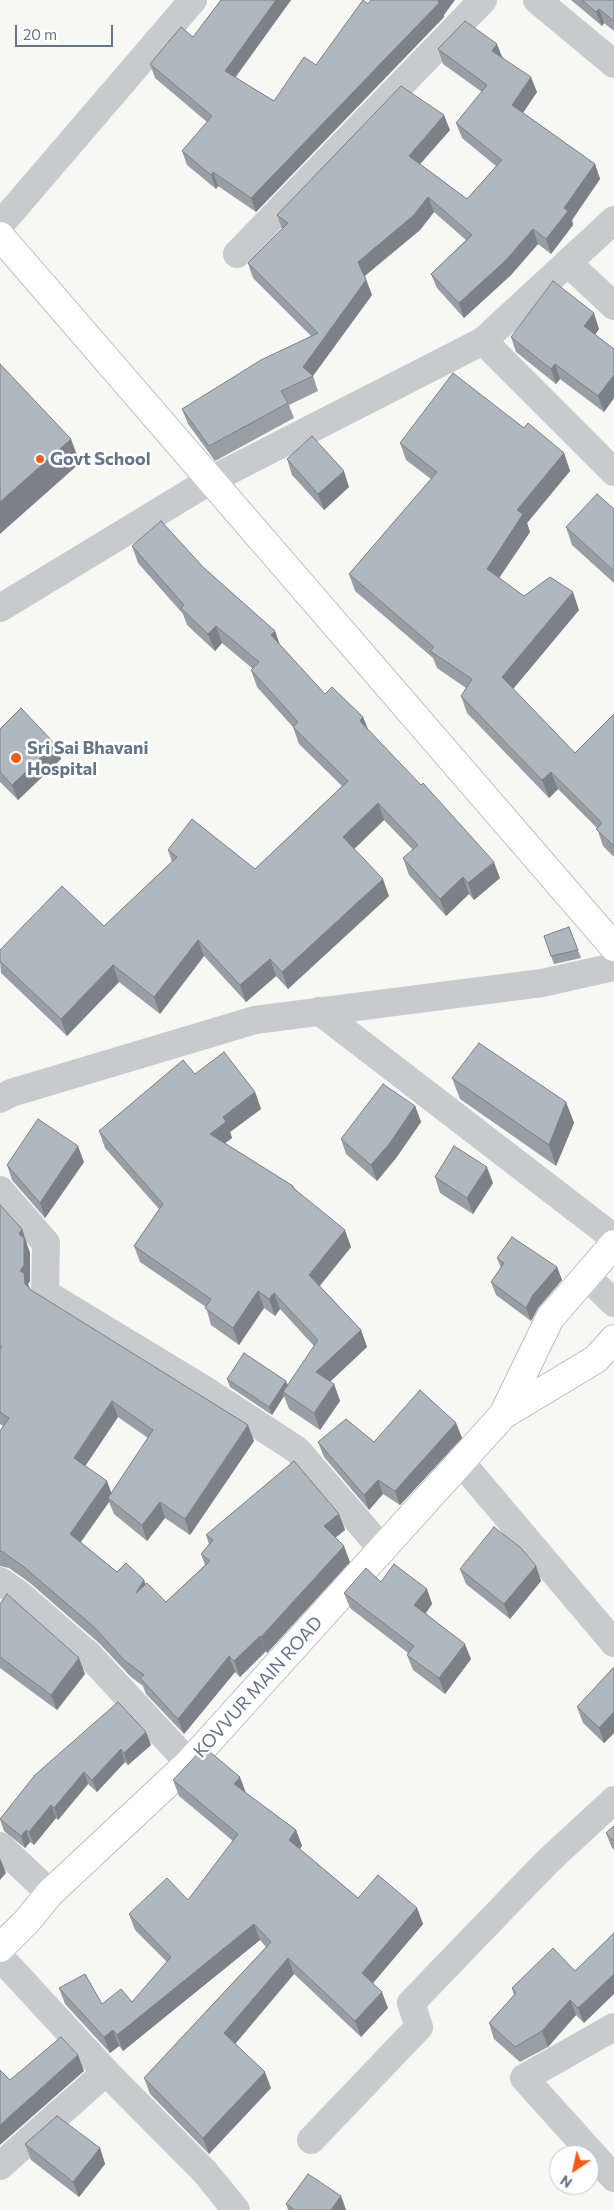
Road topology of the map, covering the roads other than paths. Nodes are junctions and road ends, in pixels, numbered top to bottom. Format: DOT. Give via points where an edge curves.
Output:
graph roads {
  1 [pos="193,0"];
  2 [pos="483,0"];
  3 [pos="537,0"];
  4 [pos="614,64"];
  5 [pos="614,220"];
  6 [pos="0,225"];
  7 [pos="0,236"];
  8 [pos="237,254"];
  9 [pos="568,263"];
  10 [pos="614,306"];
  11 [pos="482,341"];
  12 [pos="614,472"];
  13 [pos="211,480"];
  14 [pos="0,608"];
  15 [pos="614,948"];
  16 [pos="614,967"];
  17 [pos="320,1011"];
  18 [pos="0,1099"];
  19 [pos="0,1190"];
  20 [pos="614,1238"];
  21 [pos="614,1244"];
  22 [pos="587,1277"];
  23 [pos="614,1303"];
  24 [pos="614,1339"];
  25 [pos="504,1415"];
  26 [pos="460,1461"];
  27 [pos="384,1550"];
  28 [pos="0,1581"];
  29 [pos="614,1643"];
  30 [pos="189,1763"];
  31 [pos="614,1800"];
  32 [pos="0,1846"];
  33 [pos="50,1893"];
  34 [pos="0,1948"];
  35 [pos="0,1957"];
  36 [pos="614,2027"];
  37 [pos="106,2072"];
  38 [pos="311,2140"];
  39 [pos="0,2166"];
  40 [pos="614,2178"];
  41 [pos="236,2210"];
  1 -- 6 [label="street"];
  2 -- 8 [label="street"];
  3 -- 4 [label="street"];
  5 -- 9 [label="street"];
  7 -- 13 [label="street"];
  9 -- 10 [label="street"];
  9 -- 11 [label="street"];
  11 -- 12 [label="street"];
  11 -- 13 [label="street"];
  13 -- 14 [label="street"];
  13 -- 15 [label="street"];
  16 -- 17 [label="street" via="542,983"];
  17 -- 18 [label="street" via="255,1020"];
  17 -- 20 [label="street"];
  19 -- 27 [label="street" via="46,1243 46,1294 206,1390 297,1450"];
  21 -- 22 [label="street, KOVVUR MAIN ROAD"];
  22 -- 23 [label="street"];
  22 -- 25 [label="street, KOVVUR MAIN ROAD" via="550,1318"];
  24 -- 25 [label="street, KOVVUR MAIN ROAD" via="596,1359"];
  25 -- 26 [label="street, KOVVUR MAIN ROAD"];
  26 -- 27 [label="street, KOVVUR MAIN ROAD"];
  26 -- 29 [label="street"];
  27 -- 30 [label="street, KOVVUR MAIN ROAD"];
  28 -- 30 [label="street" via="89,1655"];
  30 -- 33 [label="street, KOVVUR MAIN ROAD"];
  31 -- 38 [label="street" via="547,1862 411,2003 418,2027"];
  32 -- 33 [label="street"];
  33 -- 34 [label="street, KOVVUR MAIN ROAD"];
  35 -- 37 [label="street"];
  36 -- 40 [label="street" via="524,2078"];
  37 -- 39 [label="street"];
  37 -- 41 [label="street" via="205,2172"];
}
